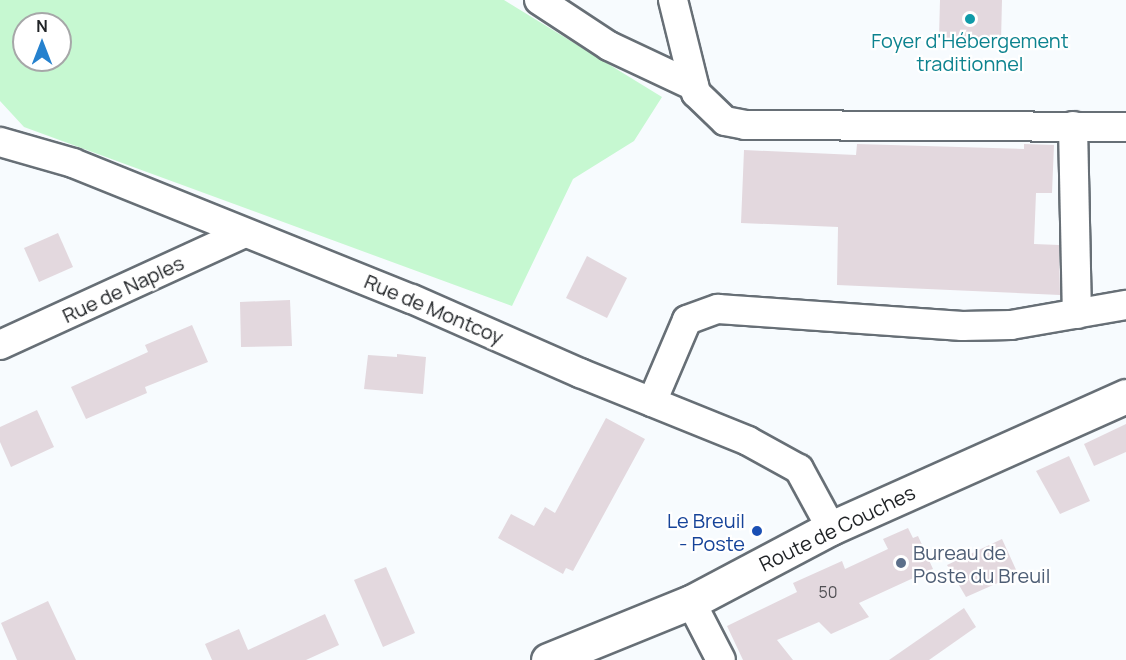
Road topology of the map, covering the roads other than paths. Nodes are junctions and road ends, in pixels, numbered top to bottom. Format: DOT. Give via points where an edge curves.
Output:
graph roads {
  1 [pos="539,0"];
  2 [pos="673,0"];
  3 [pos="694,86"];
  4 [pos="1073,126"];
  5 [pos="1126,126"];
  6 [pos="0,142"];
  7 [pos="245,233"];
  8 [pos="1126,306"];
  9 [pos="1077,314"];
  10 [pos="0,345"];
  11 [pos="1126,396"];
  12 [pos="652,402"];
  13 [pos="831,528"];
  14 [pos="691,602"];
  15 [pos="548,660"];
  16 [pos="721,660"];
  1 -- 3 [label="street" via="609,46"];
  2 -- 3 [label="street"];
  3 -- 4 [label="street" via="696,93 725,121 745,125"];
  4 -- 5 [label="street"];
  4 -- 9 [label="street"];
  6 -- 7 [label="street, Rue de Montcoy" via="73,163"];
  7 -- 10 [label="street, Rue de Naples"];
  7 -- 12 [label="street, Rue de Montcoy" via="412,298"];
  8 -- 9 [label="street"];
  9 -- 12 [label="street" via="1011,326 962,326 718,309 687,320"];
  11 -- 13 [label="main road, Route de Couches"];
  12 -- 13 [label="street, Rue de Montcoy" via="748,441 799,469"];
  13 -- 14 [label="main road, Route de Couches"];
  14 -- 15 [label="main road, Route de Couches"];
  14 -- 16 [label="street"];
}
